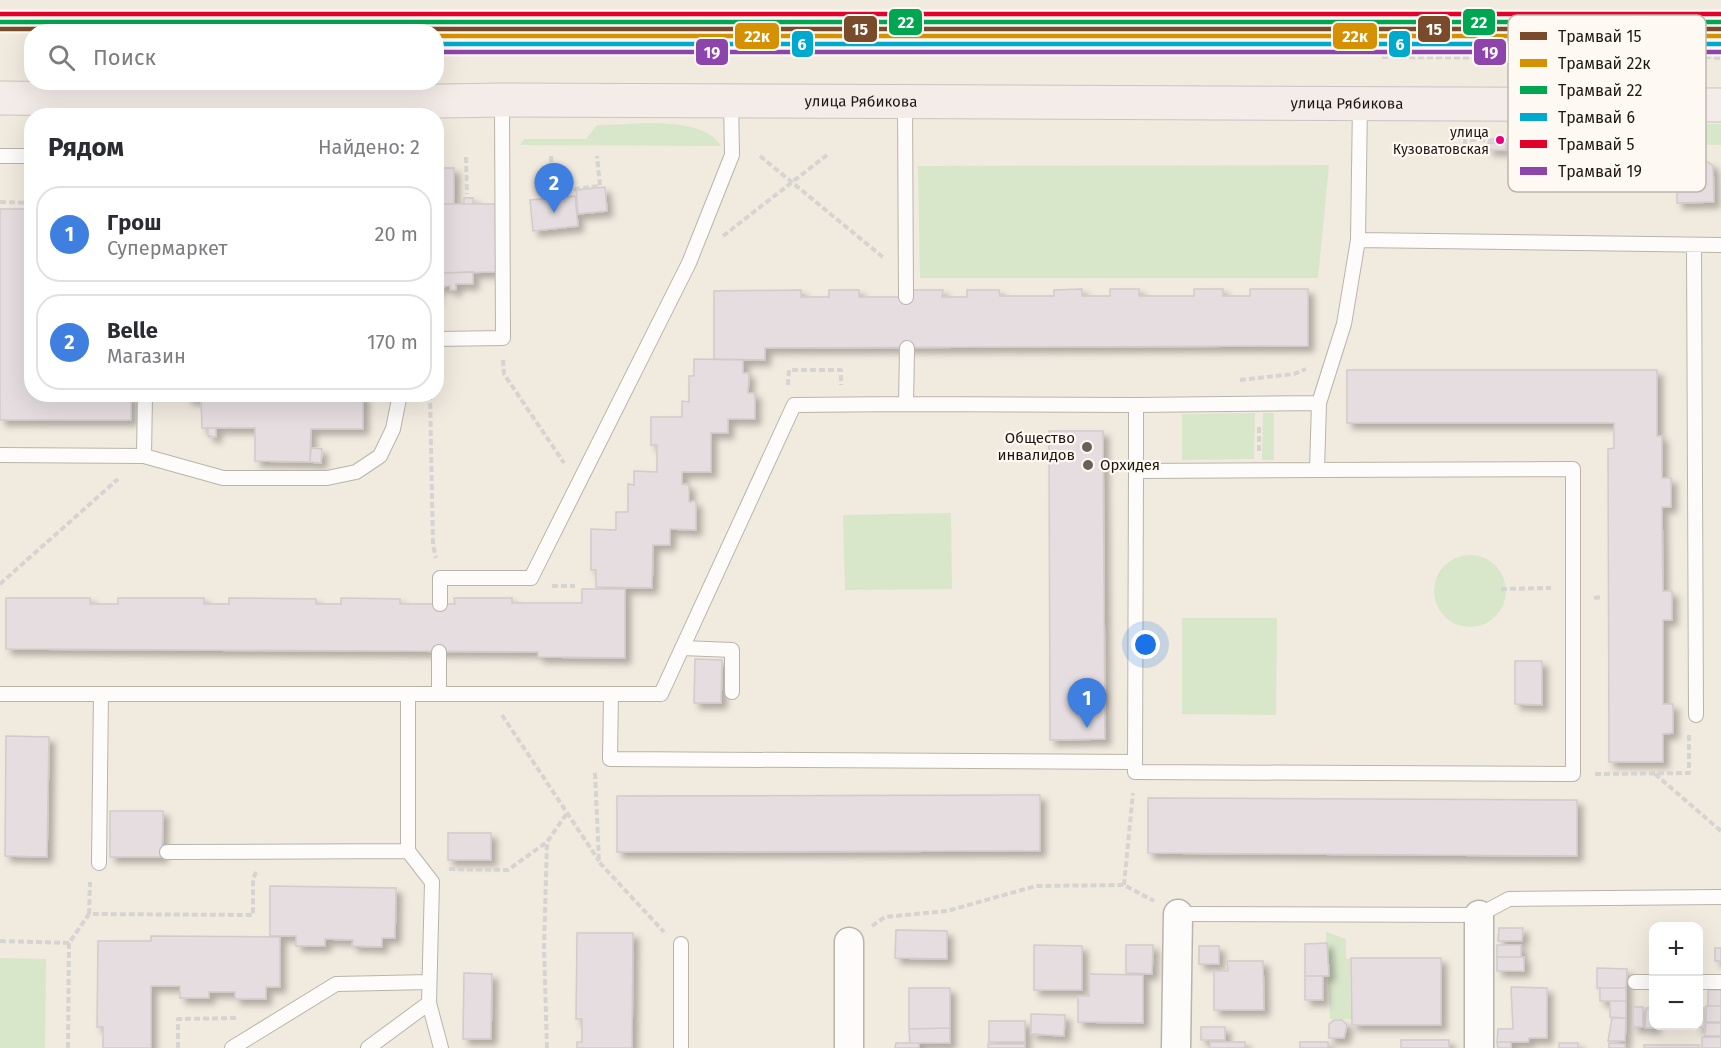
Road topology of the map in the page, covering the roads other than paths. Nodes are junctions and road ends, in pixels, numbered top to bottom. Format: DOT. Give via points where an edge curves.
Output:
graph roads {
  1 [pos="0,98"];
  2 [pos="502,100"];
  3 [pos="731,101"];
  4 [pos="905,101"];
  5 [pos="1360,103"];
  6 [pos="1508,104"];
  7 [pos="1706,105"];
  8 [pos="1721,105"];
  9 [pos="320,108"];
  10 [pos="0,156"];
  11 [pos="24,156"];
  12 [pos="1358,240"];
  13 [pos="1694,245"];
  14 [pos="1721,245"];
  15 [pos="906,297"];
  16 [pos="444,339"];
  17 [pos="907,348"];
  18 [pos="145,402"];
  19 [pos="398,402"];
  20 [pos="1319,403"];
  21 [pos="906,404"];
  22 [pos="1136,405"];
  23 [pos="0,455"];
  24 [pos="144,456"];
  25 [pos="1317,470"];
  26 [pos="1136,471"];
  27 [pos="440,604"];
  28 [pos="682,648"];
  29 [pos="439,652"];
  30 [pos="732,692"];
  31 [pos="0,694"];
  32 [pos="101,694"];
  33 [pos="408,694"];
  34 [pos="439,694"];
  35 [pos="611,694"];
  36 [pos="1696,716"];
  37 [pos="1135,767"];
  38 [pos="408,851"];
  39 [pos="167,852"];
  40 [pos="99,863"];
  41 [pos="1721,897"];
  42 [pos="1178,914"];
  43 [pos="1479,915"];
  44 [pos="675,941"];
  45 [pos="849,942"];
  46 [pos="429,982"];
  47 [pos="1635,982"];
  48 [pos="1649,982"];
  49 [pos="1703,982"];
  50 [pos="1721,982"];
  51 [pos="429,1003"];
  52 [pos="231,1048"];
  53 [pos="368,1048"];
  54 [pos="441,1048"];
  55 [pos="681,1048"];
  56 [pos="849,1048"];
  57 [pos="1176,1048"];
  58 [pos="1479,1048"];
  1 -- 9 [label="main road, улица Рябикова"];
  2 -- 3 [label="main road, улица Рябикова"];
  2 -- 9 [label="main road, улица Рябикова"];
  2 -- 16 [label="lane" via="503,338"];
  3 -- 4 [label="main road, улица Рябикова"];
  3 -- 27 [label="lane" via="732,155 689,263 531,578 440,578"];
  4 -- 5 [label="main road, улица Рябикова"];
  4 -- 15 [label="lane"];
  5 -- 6 [label="main road, улица Рябикова"];
  5 -- 12 [label="lane"];
  7 -- 8 [label="main road, улица Рябикова"];
  10 -- 11 [label="lane"];
  12 -- 13 [label="lane"];
  12 -- 20 [label="lane" via="1344,324"];
  13 -- 14 [label="lane"];
  13 -- 36 [label="lane"];
  17 -- 21 [label="lane"];
  18 -- 24 [label="lane"];
  19 -- 24 [label="lane" via="393,429 380,456 369,466 339,476 223,478"];
  20 -- 22 [label="lane"];
  20 -- 25 [label="lane"];
  21 -- 22 [label="lane"];
  21 -- 28 [label="lane" via="794,405"];
  22 -- 26 [label="lane"];
  23 -- 24 [label="lane"];
  25 -- 26 [label="lane"];
  25 -- 37 [label="lane" via="1573,469 1573,774"];
  26 -- 37 [label="lane"];
  28 -- 30 [label="lane" via="732,650"];
  28 -- 35 [label="lane" via="661,694"];
  29 -- 34 [label="lane"];
  31 -- 32 [label="lane"];
  32 -- 33 [label="lane"];
  32 -- 40 [label="lane"];
  33 -- 34 [label="lane"];
  33 -- 38 [label="lane"];
  34 -- 35 [label="lane"];
  35 -- 37 [label="lane" via="610,759"];
  38 -- 39 [label="lane"];
  38 -- 46 [label="lane" via="432,882"];
  41 -- 43 [label="lane" via="1509,899"];
  42 -- 43 [label="lane"];
  42 -- 57 [label="street"];
  43 -- 58 [label="street"];
  44 -- 55 [label="lane"];
  45 -- 56 [label="street"];
  46 -- 51 [label="lane"];
  46 -- 52 [label="lane" via="336,984"];
  47 -- 48 [label="lane"];
  49 -- 50 [label="lane"];
  51 -- 53 [label="lane"];
  51 -- 54 [label="lane"];
}
